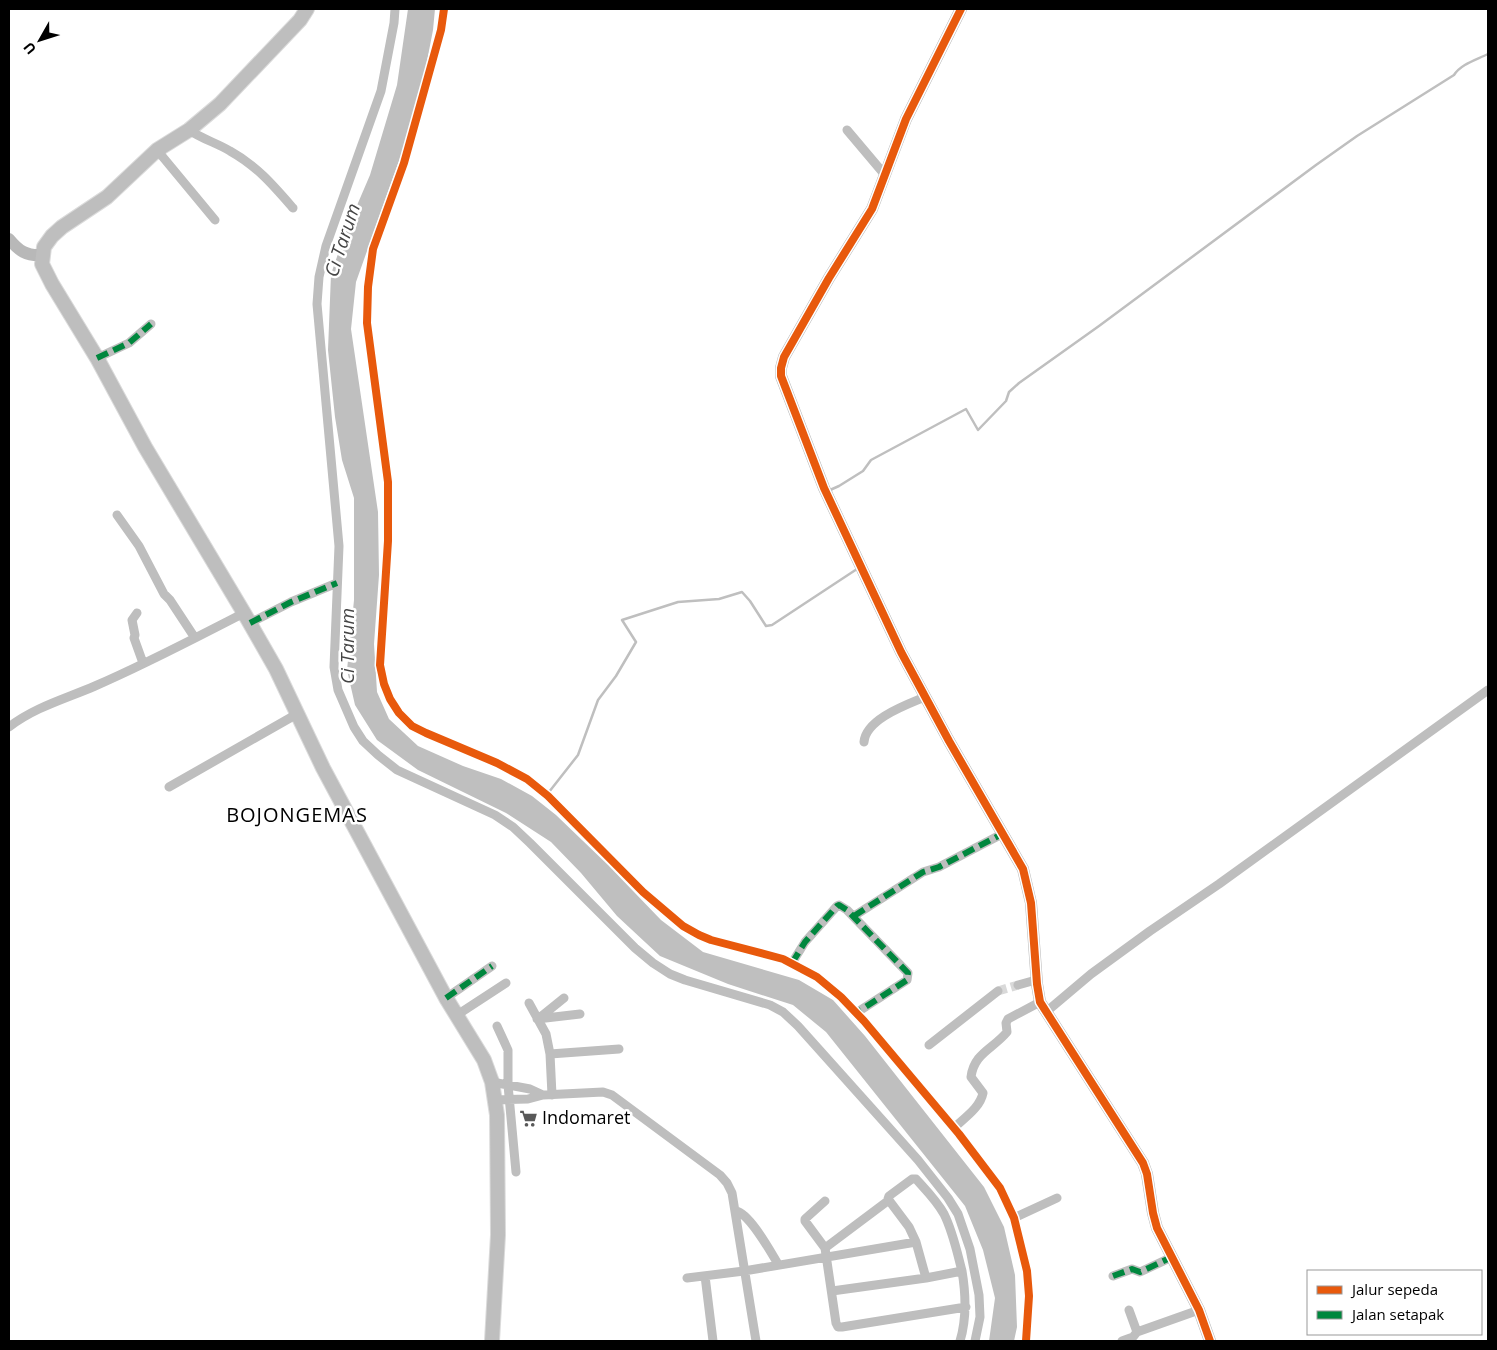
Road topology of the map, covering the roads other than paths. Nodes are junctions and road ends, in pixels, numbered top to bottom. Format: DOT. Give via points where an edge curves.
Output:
graph roads {
  1 [pos="307,9"];
  2 [pos="396,9"];
  3 [pos="444,9"];
  4 [pos="961,9"];
  5 [pos="189,130"];
  6 [pos="846,130"];
  7 [pos="157,150"];
  8 [pos="885,176"];
  9 [pos="293,208"];
  10 [pos="216,220"];
  11 [pos="9,239"];
  12 [pos="42,255"];
  13 [pos="151,324"];
  14 [pos="97,358"];
  15 [pos="117,515"];
  16 [pos="337,583"];
  17 [pos="138,613"];
  18 [pos="247,618"];
  19 [pos="195,638"];
  20 [pos="143,663"];
  21 [pos="1488,690"];
  22 [pos="924,697"];
  23 [pos="297,714"];
  24 [pos="9,727"];
  25 [pos="864,742"];
  26 [pos="169,787"];
  27 [pos="1002,834"];
  28 [pos="854,916"];
  29 [pos="792,963"];
  30 [pos="492,966"];
  31 [pos="1036,980"];
  32 [pos="506,983"];
  33 [pos="1018,985"];
  34 [pos="998,991"];
  35 [pos="446,998"];
  36 [pos="564,998"];
  37 [pos="528,1003"];
  38 [pos="1043,1007"];
  39 [pos="580,1014"];
  40 [pos="457,1015"];
  41 [pos="860,1017"];
  42 [pos="538,1019"];
  43 [pos="497,1026"];
  44 [pos="929,1045"];
  45 [pos="619,1049"];
  46 [pos="550,1054"];
  47 [pos="492,1082"];
  48 [pos="508,1085"];
  49 [pos="547,1095"];
  50 [pos="495,1100"];
  51 [pos="510,1100"];
  52 [pos="954,1128"];
  53 [pos="516,1172"];
  54 [pos="1057,1198"];
  55 [pos="889,1200"];
  56 [pos="825,1201"];
  57 [pos="736,1211"];
  58 [pos="1014,1218"];
  59 [pos="916,1242"];
  60 [pos="826,1253"];
  61 [pos="1172,1257"];
  62 [pos="778,1264"];
  63 [pos="744,1271"];
  64 [pos="962,1271"];
  65 [pos="705,1276"];
  66 [pos="1113,1276"];
  67 [pos="687,1278"];
  68 [pos="926,1278"];
  69 [pos="832,1292"];
  70 [pos="966,1307"];
  71 [pos="1129,1310"];
  72 [pos="1199,1310"];
  73 [pos="1137,1332"];
  74 [pos="492,1341"];
  75 [pos="713,1341"];
  76 [pos="756,1341"];
  77 [pos="960,1341"];
  78 [pos="976,1341"];
  79 [pos="1026,1341"];
  80 [pos="1122,1341"];
  81 [pos="1210,1341"];
  1 -- 5 [label="main road" via="220,104"];
  2 -- 16 [label="street" via="381,91 332,227 319,277 317,304 339,546"];
  3 -- 29 [label="street" via="404,163 373,248 368,287 367,322 388,482 388,541 380,665 384,684 399,713 412,726 497,763 548,796 644,892 683,926 711,940"];
  4 -- 8 [label="street" via="906,119"];
  5 -- 7 [label="main road"];
  5 -- 9 [label="street" via="256,167"];
  6 -- 8 [label="street"];
  7 -- 10 [label="street"];
  7 -- 12 [label="main road" via="107,196 52,236"];
  8 -- 22 [label="street" via="872,209 784,357 781,376 824,488"];
  11 -- 12 [label="street" via="23,253"];
  12 -- 14 [label="main road" via="46,273"];
  13 -- 14 [label="street" via="129,343"];
  14 -- 18 [label="main road" via="149,455"];
  15 -- 19 [label="street" via="139,546 164,594"];
  16 -- 18 [label="street"];
  16 -- 78 [label="street" via="335,678 354,728 363,741 397,770 495,815 530,843 635,948 670,974 770,1006 783,1012 798,1026 918,1160 958,1214 970,1249 979,1295"];
  17 -- 20 [label="street" via="132,620 134,638"];
  18 -- 19 [label="street"];
  18 -- 23 [label="main road"];
  19 -- 20 [label="street"];
  20 -- 24 [label="street" via="40,708"];
  21 -- 38 [label="street"];
  22 -- 25 [label="street" via="882,718 870,727"];
  22 -- 27 [label="street"];
  23 -- 26 [label="street"];
  23 -- 35 [label="main road"];
  27 -- 28 [label="street" via="923,872"];
  27 -- 31 [label="street" via="1023,869 1031,903"];
  28 -- 29 [label="street" via="837,906 805,942"];
  28 -- 41 [label="street" via="908,973 907,980"];
  29 -- 41 [label="street" via="817,977"];
  30 -- 35 [label="street"];
  31 -- 33 [label="street"];
  31 -- 38 [label="street"];
  32 -- 40 [label="street"];
  34 -- 44 [label="street"];
  35 -- 40 [label="main road"];
  36 -- 42 [label="street"];
  37 -- 42 [label="street"];
  38 -- 52 [label="street" via="1008,1020 1003,1037 976,1060 971,1077 983,1093 982,1098"];
  38 -- 61 [label="street" via="1144,1163 1152,1213"];
  39 -- 42 [label="street"];
  40 -- 47 [label="main road" via="479,1051"];
  41 -- 52 [label="street"];
  42 -- 46 [label="street" via="546,1034"];
  43 -- 48 [label="street" via="508,1050"];
  45 -- 46 [label="street"];
  46 -- 49 [label="street"];
  47 -- 48 [label="street"];
  47 -- 50 [label="main road"];
  48 -- 49 [label="street"];
  48 -- 51 [label="street"];
  49 -- 51 [label="street"];
  49 -- 57 [label="street" via="603,1092 612,1095 720,1175 732,1193"];
  50 -- 51 [label="street"];
  50 -- 74 [label="main road" via="498,1235"];
  51 -- 53 [label="street"];
  52 -- 58 [label="street" via="1000,1188"];
  54 -- 58 [label="street"];
  55 -- 59 [label="street"];
  55 -- 60 [label="street"];
  55 -- 64 [label="street" via="890,1196 916,1179 943,1213"];
  56 -- 60 [label="street" via="805,1219"];
  57 -- 62 [label="street" via="748,1218"];
  57 -- 63 [label="street"];
  58 -- 79 [label="street" via="1027,1271"];
  59 -- 60 [label="street"];
  59 -- 68 [label="street"];
  60 -- 62 [label="street"];
  60 -- 69 [label="street"];
  61 -- 66 [label="street" via="1140,1272 1132,1269"];
  61 -- 72 [label="street"];
  62 -- 63 [label="street"];
  63 -- 65 [label="street"];
  63 -- 76 [label="street"];
  64 -- 68 [label="street"];
  64 -- 70 [label="street"];
  65 -- 67 [label="street"];
  65 -- 75 [label="street"];
  68 -- 69 [label="street"];
  69 -- 70 [label="street" via="836,1323 842,1327"];
  70 -- 77 [label="street"];
  71 -- 73 [label="street"];
  72 -- 73 [label="street"];
  72 -- 81 [label="street"];
  73 -- 80 [label="street"];
}
